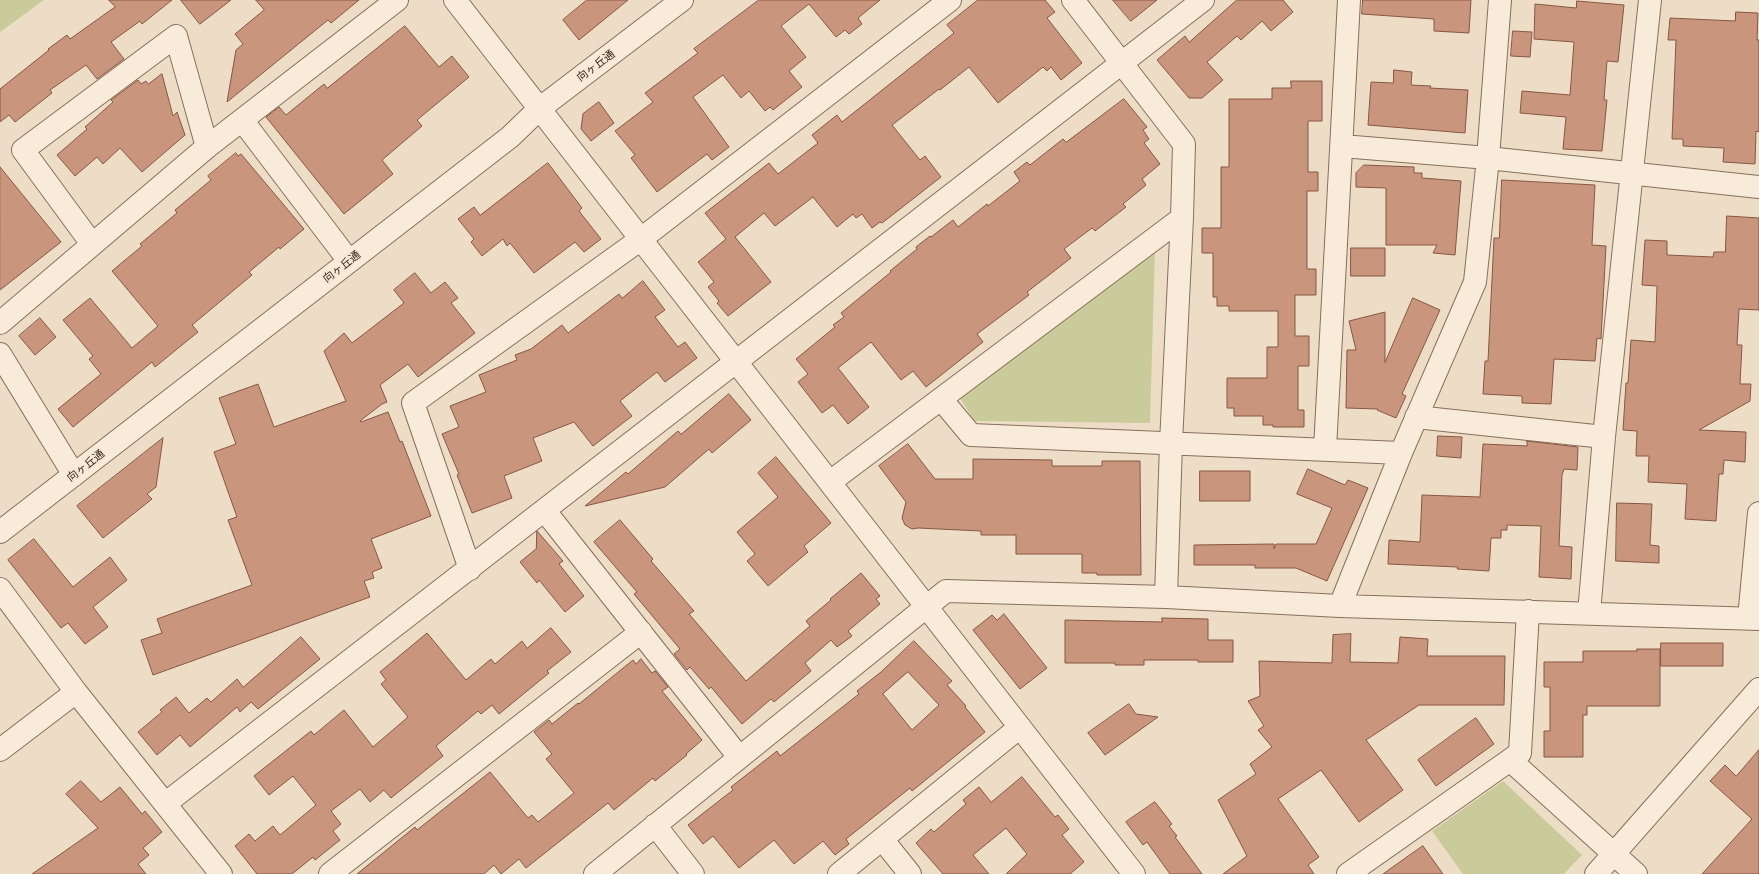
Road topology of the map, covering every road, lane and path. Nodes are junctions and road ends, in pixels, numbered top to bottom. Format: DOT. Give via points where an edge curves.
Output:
graph roads {
  1 [pos="397,0"];
  2 [pos="455,0"];
  3 [pos="682,0"];
  4 [pos="950,0"];
  5 [pos="1073,0"];
  6 [pos="1203,0"];
  7 [pos="1349,0"];
  8 [pos="1500,0"];
  9 [pos="1650,0"];
  10 [pos="1123,63"];
  11 [pos="539,109"];
  12 [pos="242,120"];
  13 [pos="1342,146"];
  14 [pos="207,147"];
  15 [pos="1488,158"];
  16 [pos="1633,173"];
  17 [pos="1759,186"];
  18 [pos="1182,218"];
  19 [pos="641,239"];
  20 [pos="92,244"];
  21 [pos="349,261"];
  22 [pos="0,323"];
  23 [pos="0,354"];
  24 [pos="737,361"];
  25 [pos="941,399"];
  26 [pos="1416,417"];
  27 [pos="1604,437"];
  28 [pos="1171,443"];
  29 [pos="1325,449"];
  30 [pos="1401,453"];
  31 [pos="74,475"];
  32 [pos="830,482"];
  33 [pos="545,511"];
  34 [pos="1759,513"];
  35 [pos="0,532"];
  36 [pos="470,568"];
  37 [pos="0,589"];
  38 [pos="1166,597"];
  39 [pos="1340,606"];
  40 [pos="926,607"];
  41 [pos="1528,611"];
  42 [pos="1589,613"];
  43 [pos="1754,618"];
  44 [pos="641,632"];
  45 [pos="1759,689"];
  46 [pos="76,692"];
  47 [pos="1020,727"];
  48 [pos="0,750"];
  49 [pos="739,757"];
  50 [pos="1510,760"];
  51 [pos="166,804"];
  52 [pos="656,825"];
  53 [pos="882,839"];
  54 [pos="1613,854"];
  55 [pos="221,874"];
  56 [pos="330,874"];
  57 [pos="595,874"];
  58 [pos="693,874"];
  59 [pos="839,874"];
  60 [pos="910,874"];
  61 [pos="1134,874"];
  62 [pos="1348,874"];
  63 [pos="1596,874"];
  64 [pos="1636,874"];
  1 -- 12 [label="street"];
  2 -- 11 [label="street"];
  3 -- 11 [label="street, 向ヶ丘通"];
  4 -- 19 [label="street"];
  5 -- 10 [label="street"];
  6 -- 10 [label="street"];
  7 -- 13 [label="street"];
  8 -- 15 [label="street"];
  9 -- 16 [label="street"];
  10 -- 18 [label="street" via="1184,144"];
  10 -- 24 [label="street"];
  11 -- 19 [label="street"];
  11 -- 21 [label="street, 向ヶ丘通" via="510,137"];
  12 -- 14 [label="street"];
  12 -- 21 [label="street"];
  13 -- 15 [label="street"];
  13 -- 29 [label="street"];
  14 -- 20 [label="street"];
  14 -- 20 [label="street" via="176,36 22,150"];
  15 -- 16 [label="street"];
  15 -- 26 [label="street" via="1475,282"];
  16 -- 17 [label="street"];
  16 -- 27 [label="street"];
  18 -- 25 [label="street"];
  18 -- 28 [label="street"];
  19 -- 24 [label="street"];
  19 -- 36 [label="street" via="413,403"];
  20 -- 22 [label="street"];
  21 -- 31 [label="street, 向ヶ丘通"];
  23 -- 31 [label="street"];
  24 -- 32 [label="street"];
  24 -- 33 [label="street"];
  25 -- 28 [label="street" via="971,435"];
  25 -- 32 [label="street"];
  26 -- 27 [label="street"];
  26 -- 30 [label="street"];
  27 -- 42 [label="street"];
  28 -- 29 [label="street"];
  28 -- 38 [label="street"];
  29 -- 30 [label="street"];
  30 -- 39 [label="street"];
  31 -- 35 [label="street, 向ヶ丘通"];
  32 -- 40 [label="street"];
  33 -- 36 [label="street"];
  33 -- 44 [label="street"];
  34 -- 43 [label="street"];
  36 -- 51 [label="street"];
  37 -- 46 [label="street"];
  38 -- 39 [label="street"];
  38 -- 40 [label="street" via="946,591"];
  39 -- 41 [label="street"];
  40 -- 47 [label="street"];
  40 -- 49 [label="street"];
  41 -- 42 [label="street"];
  41 -- 50 [label="street" via="1520,753"];
  42 -- 43 [label="street"];
  44 -- 49 [label="street"];
  44 -- 56 [label="street"];
  45 -- 54 [label="street"];
  46 -- 48 [label="street"];
  46 -- 51 [label="street"];
  47 -- 53 [label="street"];
  47 -- 61 [label="street"];
  49 -- 52 [label="street"];
  50 -- 54 [label="street"];
  50 -- 62 [label="street"];
  51 -- 55 [label="street"];
  52 -- 57 [label="street"];
  52 -- 58 [label="street"];
  53 -- 59 [label="street"];
  53 -- 60 [label="street"];
  54 -- 63 [label="street"];
  54 -- 64 [label="street"];
}
